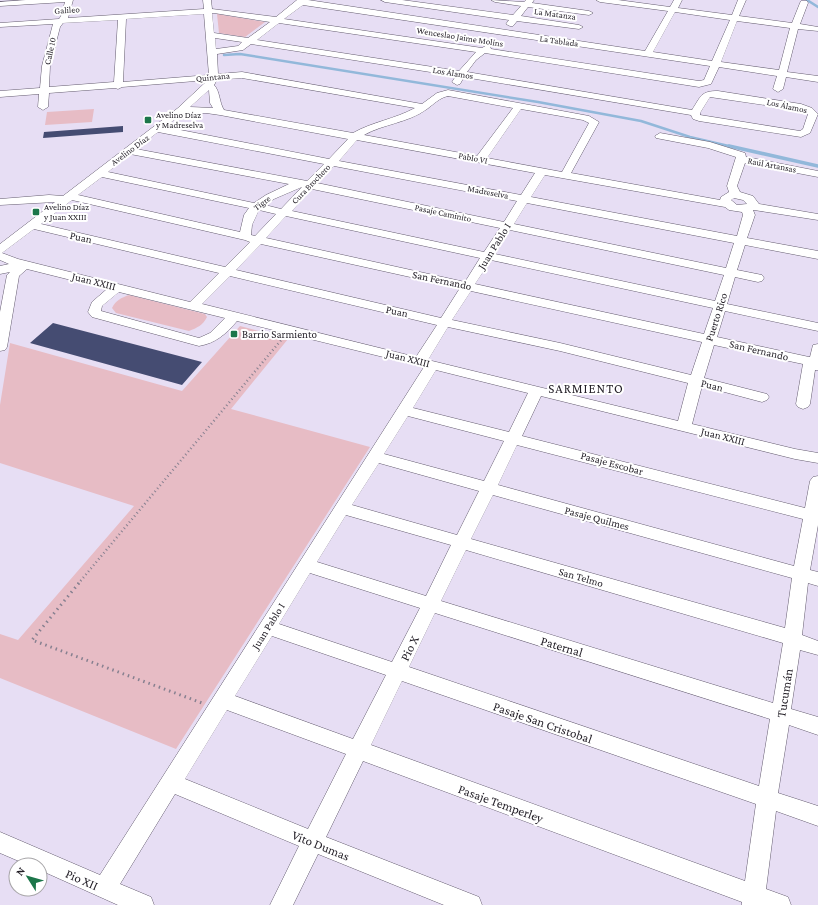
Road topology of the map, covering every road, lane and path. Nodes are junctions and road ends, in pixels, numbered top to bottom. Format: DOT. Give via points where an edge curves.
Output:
graph roads {
  1 [pos="62,0"];
  2 [pos="69,0"];
  3 [pos="207,0"];
  4 [pos="385,0"];
  5 [pos="495,0"];
  6 [pos="600,0"];
  7 [pos="678,0"];
  8 [pos="742,0"];
  9 [pos="302,1"];
  10 [pos="528,2"];
  11 [pos="0,4"];
  12 [pos="366,4"];
  13 [pos="804,4"];
  14 [pos="672,10"];
  15 [pos="208,11"];
  16 [pos="357,11"];
  17 [pos="589,13"];
  18 [pos="122,17"];
  19 [pos="515,18"];
  20 [pos="735,18"];
  21 [pos="278,20"];
  22 [pos="61,21"];
  23 [pos="0,25"];
  24 [pos="338,26"];
  25 [pos="795,26"];
  26 [pos="579,27"];
  27 [pos="818,29"];
  28 [pos="211,35"];
  29 [pos="497,38"];
  30 [pos="251,40"];
  31 [pos="568,42"];
  32 [pos="482,51"];
  33 [pos="212,52"];
  34 [pos="648,54"];
  35 [pos="554,62"];
  36 [pos="716,64"];
  37 [pos="461,74"];
  38 [pos="783,74"];
  39 [pos="818,79"];
  40 [pos="211,81"];
  41 [pos="118,86"];
  42 [pos="778,89"];
  43 [pos="452,90"];
  44 [pos="45,91"];
  45 [pos="0,94"];
  46 [pos="43,107"];
  47 [pos="424,107"];
  48 [pos="518,107"];
  49 [pos="181,110"];
  50 [pos="220,112"];
  51 [pos="698,116"];
  52 [pos="157,129"];
  53 [pos="356,136"];
  54 [pos="660,136"];
  55 [pos="129,151"];
  56 [pos="741,159"];
  57 [pos="480,160"];
  58 [pos="333,162"];
  59 [pos="542,171"];
  60 [pos="100,172"];
  61 [pos="818,174"];
  62 [pos="564,175"];
  63 [pos="298,184"];
  64 [pos="310,185"];
  65 [pos="736,195"];
  66 [pos="67,198"];
  67 [pos="525,199"];
  68 [pos="0,202"];
  69 [pos="726,204"];
  70 [pos="257,206"];
  71 [pos="750,207"];
  72 [pos="284,212"];
  73 [pos="818,217"];
  74 [pos="31,225"];
  75 [pos="507,226"];
  76 [pos="245,237"];
  77 [pos="258,240"];
  78 [pos="741,240"];
  79 [pos="2,255"];
  80 [pos="489,255"];
  81 [pos="818,255"];
  82 [pos="25,264"];
  83 [pos="0,270"];
  84 [pos="227,271"];
  85 [pos="731,272"];
  86 [pos="758,278"];
  87 [pos="470,286"];
  88 [pos="118,287"];
  89 [pos="720,304"];
  90 [pos="194,305"];
  91 [pos="234,316"];
  92 [pos="446,323"];
  93 [pos="818,326"];
  94 [pos="290,330"];
  95 [pos="710,339"];
  96 [pos="0,346"];
  97 [pos="818,348"];
  98 [pos="427,363"];
  99 [pos="814,364"];
  100 [pos="696,381"];
  101 [pos="537,390"];
  102 [pos="762,397"];
  103 [pos="803,404"];
  104 [pos="406,410"];
  105 [pos="684,427"];
  106 [pos="513,437"];
  107 [pos="375,457"];
  108 [pos="818,458"];
  109 [pos="818,481"];
  110 [pos="488,488"];
  111 [pos="342,508"];
  112 [pos="815,516"];
  113 [pos="461,543"];
  114 [pos="306,565"];
  115 [pos="810,576"];
  116 [pos="431,605"];
  117 [pos="268,627"];
  118 [pos="793,639"];
  119 [pos="818,648"];
  120 [pos="397,672"];
  121 [pos="220,704"];
  122 [pos="781,715"];
  123 [pos="818,726"];
  124 [pos="358,751"];
  125 [pos="172,783"];
  126 [pos="767,798"];
  127 [pos="818,816"];
  128 [pos="0,842"];
  129 [pos="314,842"];
  130 [pos="104,889"];
  131 [pos="754,900"];
  132 [pos="143,905"];
  133 [pos="281,905"];
  134 [pos="471,905"];
  135 [pos="780,905"];
  1 -- 11 [label="street"];
  2 -- 22 [label="street, Calle 10" via="65,17"];
  3 -- 15 [label="street"];
  4 -- 19 [label="street, La Matanza"];
  5 -- 10 [label="street"];
  6 -- 14 [label="street"];
  6 -- 17 [label="street"];
  7 -- 14 [label="street"];
  8 -- 20 [label="street"];
  9 -- 16 [label="street, La Tablada"];
  9 -- 21 [label="street"];
  10 -- 17 [label="street"];
  10 -- 19 [label="street"];
  12 -- 16 [label="street"];
  13 -- 25 [label="street"];
  14 -- 20 [label="street"];
  14 -- 34 [label="street"];
  15 -- 18 [label="street, Galileo"];
  15 -- 21 [label="street, Wenceslao Jaime Molins"];
  15 -- 28 [label="street"];
  16 -- 24 [label="street"];
  16 -- 29 [label="street, La Tablada"];
  17 -- 26 [label="street"];
  18 -- 22 [label="street, Galileo"];
  18 -- 41 [label="street"];
  19 -- 26 [label="street, La Matanza"];
  19 -- 29 [label="street"];
  20 -- 25 [label="street"];
  20 -- 36 [label="street"];
  21 -- 24 [label="street, Wenceslao Jaime Molins"];
  21 -- 30 [label="street"];
  22 -- 23 [label="street, Galileo"];
  22 -- 44 [label="street, Calle 10" via="56,26 46,66"];
  24 -- 32 [label="street, Wenceslao Jaime Molins"];
  25 -- 27 [label="street"];
  25 -- 38 [label="street"];
  26 -- 31 [label="street"];
  28 -- 30 [label="street, Los Álamos"];
  28 -- 33 [label="street"];
  29 -- 31 [label="street, La Tablada"];
  29 -- 32 [label="street"];
  30 -- 33 [label="street" via="237,49"];
  30 -- 37 [label="street, Los Álamos"];
  31 -- 34 [label="street, La Tablada"];
  31 -- 35 [label="street"];
  32 -- 35 [label="street, Wenceslao Jaime Molins"];
  32 -- 37 [label="street"];
  33 -- 40 [label="street"];
  34 -- 36 [label="street, La Tablada"];
  35 -- 36 [label="street, Wenceslao Jaime Molins" via="696,84 708,82"];
  36 -- 38 [label="street, La Tablada"];
  37 -- 43 [label="street"];
  37 -- 51 [label="street, Los Álamos"];
  38 -- 39 [label="street, La Tablada"];
  38 -- 42 [label="street"];
  40 -- 41 [label="street, Quintana"];
  40 -- 47 [label="street, Quintana" via="245,75"];
  40 -- 49 [label="street, Avelino Díaz"];
  40 -- 50 [label="street" via="215,103"];
  41 -- 44 [label="street, Quintana"];
  43 -- 47 [label="street, Cura Brochero" via="439,95"];
  43 -- 48 [label="street"];
  44 -- 45 [label="street, Quintana"];
  44 -- 46 [label="street, Calle 10"];
  47 -- 53 [label="street, Cura Brochero"];
  48 -- 57 [label="street"];
  48 -- 62 [label="street" via="586,118 594,122"];
  49 -- 50 [label="street, Pablo VI"];
  49 -- 52 [label="street, Avelino Díaz"];
  50 -- 53 [label="street, Pablo VI"];
  51 -- 51 [label="street, Los Álamos" via="801,134 807,131 813,114 801,107 718,94 705,96"];
  52 -- 55 [label="street, Avelino Díaz"];
  52 -- 58 [label="street, Madreselva"];
  53 -- 57 [label="street, Pablo VI"];
  53 -- 58 [label="street, Cura Brochero"];
  54 -- 56 [label="street" via="710,145 742,155"];
  55 -- 60 [label="street, Avelino Díaz"];
  55 -- 63 [label="street, Pasaje Caminito"];
  56 -- 61 [label="street, Raúl Artansas"];
  56 -- 65 [label="street, Raúl Artansas" via="732,186"];
  57 -- 59 [label="street, Pablo VI"];
  58 -- 64 [label="street, Cura Brochero"];
  58 -- 67 [label="street, Madreselva"];
  59 -- 62 [label="street, Pablo VI"];
  59 -- 67 [label="street, Juan Pablo I"];
  60 -- 66 [label="street, Avelino Díaz"];
  60 -- 70 [label="street"];
  62 -- 69 [label="street, Pablo VI"];
  63 -- 64 [label="street, Pasaje Caminito"];
  63 -- 70 [label="street, Tigre" via="286,188"];
  64 -- 72 [label="street, Cura Brochero"];
  64 -- 75 [label="street, Pasaje Caminito"];
  65 -- 69 [label="street" via="726,198"];
  65 -- 71 [label="street" via="750,199 753,203"];
  66 -- 68 [label="street, San Fernando"];
  66 -- 74 [label="street, Avelino Díaz"];
  66 -- 76 [label="street, San Fernando"];
  67 -- 75 [label="street, Juan Pablo I"];
  67 -- 78 [label="street, Madreselva"];
  69 -- 71 [label="street, Pablo VI" via="733,208"];
  70 -- 72 [label="street"];
  70 -- 76 [label="street, Tigre" via="248,218"];
  71 -- 73 [label="street"];
  71 -- 78 [label="street, Puerto Rico" via="750,215"];
  72 -- 77 [label="street, Cura Brochero"];
  72 -- 80 [label="street"];
  74 -- 79 [label="street, Avelino Díaz"];
  74 -- 84 [label="street, Puan"];
  75 -- 80 [label="street, Juan Pablo I"];
  75 -- 85 [label="street, Pasaje Caminito"];
  76 -- 77 [label="street, San Fernando"];
  77 -- 84 [label="street, Cura Brochero"];
  77 -- 87 [label="street, San Fernando"];
  78 -- 81 [label="street, Madreselva"];
  78 -- 85 [label="street, Puerto Rico"];
  79 -- 82 [label="street, Juan XXIII"];
  79 -- 83 [label="street, Avelino Díaz" via="9,263"];
  80 -- 87 [label="street, Juan Pablo I"];
  80 -- 89 [label="street"];
  82 -- 83 [label="street"];
  82 -- 88 [label="street, Juan XXIII"];
  82 -- 96 [label="street" via="13,275"];
  84 -- 90 [label="street, Cura Brochero"];
  84 -- 92 [label="street, Puan"];
  85 -- 86 [label="street, Pasaje Caminito"];
  85 -- 89 [label="street, Puerto Rico"];
  87 -- 92 [label="street, Juan Pablo I"];
  87 -- 95 [label="street, San Fernando"];
  88 -- 90 [label="street, Juan XXIII"];
  88 -- 91 [label="street" via="96,305 94,312 198,342 210,339"];
  89 -- 93 [label="street"];
  89 -- 95 [label="street, Puerto Rico"];
  90 -- 91 [label="street, Juan XXIII"];
  91 -- 94 [label="street, Juan XXIII"];
  92 -- 98 [label="street, Juan Pablo I"];
  92 -- 100 [label="street, Puan" via="560,347"];
  94 -- 98 [label="street, Juan XXIII"];
  94 -- 121 [label="path" via="32,640"];
  95 -- 99 [label="street, San Fernando"];
  95 -- 100 [label="street, Puerto Rico"];
  97 -- 99 [label="street"];
  98 -- 101 [label="street, Juan XXIII"];
  98 -- 104 [label="street, Juan Pablo I"];
  99 -- 103 [label="street"];
  100 -- 102 [label="street, Puan"];
  100 -- 105 [label="street, Puerto Rico"];
  101 -- 105 [label="street, Juan XXIII"];
  101 -- 106 [label="street, Pio X"];
  104 -- 106 [label="street, Pasaje Escobar"];
  104 -- 107 [label="street, Juan Pablo I"];
  105 -- 108 [label="street, Juan XXIII"];
  106 -- 110 [label="street, Pio X"];
  106 -- 112 [label="street, Pasaje Escobar"];
  107 -- 110 [label="street, Pasaje Quilmes"];
  107 -- 111 [label="street, Juan Pablo I"];
  109 -- 112 [label="street, Tucumán"];
  110 -- 113 [label="street, Pio X"];
  110 -- 115 [label="street, Pasaje Quilmes"];
  111 -- 113 [label="street, San Telmo"];
  111 -- 114 [label="street, Juan Pablo I"];
  112 -- 115 [label="street, Tucumán"];
  113 -- 116 [label="street, Pio X"];
  113 -- 118 [label="street, San Telmo"];
  114 -- 116 [label="street, Paternal"];
  114 -- 117 [label="street, Juan Pablo I"];
  115 -- 118 [label="street, Tucumán"];
  116 -- 120 [label="street, Pio X"];
  116 -- 122 [label="street, Paternal"];
  117 -- 120 [label="street, Pasaje San Cristobal"];
  117 -- 121 [label="street, Juan Pablo I"];
  118 -- 119 [label="street, San Telmo"];
  118 -- 122 [label="street, Tucumán"];
  120 -- 124 [label="street, Pio X"];
  120 -- 126 [label="street, Pasaje San Cristobal"];
  121 -- 124 [label="street, Pasaje Temperley"];
  121 -- 125 [label="street, Juan Pablo I"];
  122 -- 123 [label="street, Paternal"];
  122 -- 126 [label="street, Tucumán"];
  124 -- 129 [label="street, Pio X"];
  124 -- 131 [label="street, Pasaje Temperley"];
  125 -- 129 [label="street, Vito Dumas"];
  125 -- 130 [label="street, Juan Pablo I"];
  126 -- 127 [label="street, Pasaje San Cristobal"];
  126 -- 131 [label="street, Tucumán"];
  128 -- 130 [label="street, Pio XII"];
  129 -- 133 [label="street, Pio X"];
  129 -- 134 [label="street, Vito Dumas"];
  130 -- 132 [label="street, Pio XII"];
  131 -- 135 [label="street, Pasaje Temperley"];
}
